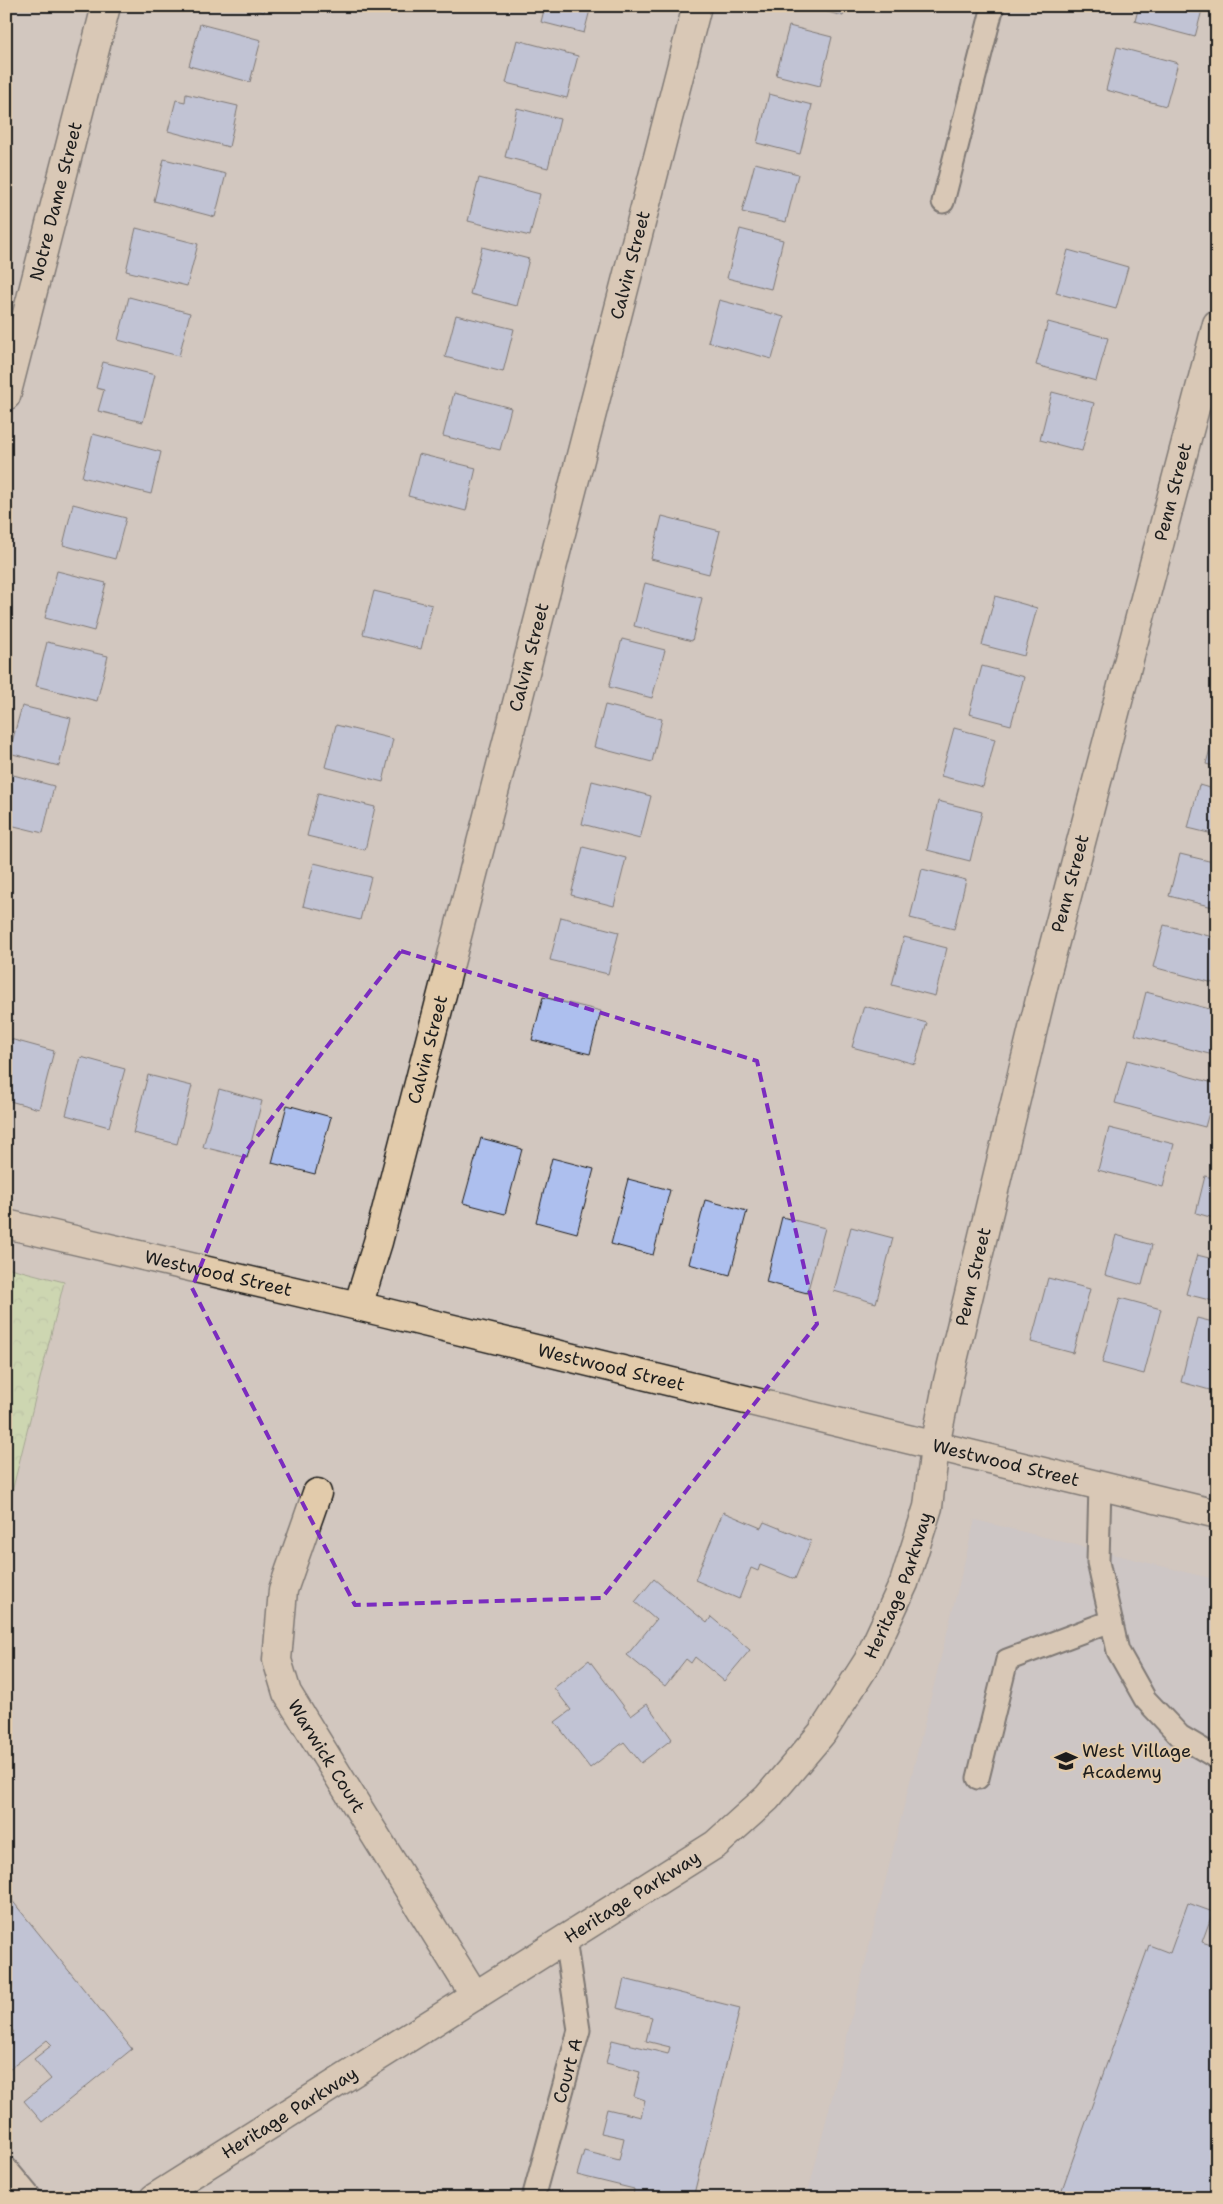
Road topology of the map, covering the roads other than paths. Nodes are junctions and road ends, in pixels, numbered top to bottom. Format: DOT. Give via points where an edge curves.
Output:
graph roads {
  1 [pos="106,6"];
  2 [pos="697,6"];
  3 [pos="994,6"];
  4 [pos="943,202"];
  5 [pos="1217,324"];
  6 [pos="6,396"];
  7 [pos="6,1224"];
  8 [pos="358,1306"];
  9 [pos="935,1446"];
  10 [pos="1100,1485"];
  11 [pos="317,1493"];
  12 [pos="1217,1514"];
  13 [pos="1112,1621"];
  14 [pos="1217,1758"];
  15 [pos="978,1778"];
  16 [pos="565,1940"];
  17 [pos="475,1996"];
  18 [pos="6,2168"];
  19 [pos="31,2198"];
  20 [pos="154,2198"];
  21 [pos="533,2198"];
  1 -- 6 [label="street, Notre Dame Street"];
  2 -- 8 [label="street, Calvin Street" via="378,1242"];
  3 -- 4 [label="lane"];
  5 -- 9 [label="street, Penn Street" via="1044,984"];
  7 -- 8 [label="street, Westwood Street"];
  8 -- 9 [label="street, Westwood Street"];
  9 -- 10 [label="street, Westwood Street"];
  9 -- 16 [label="street, Heritage Parkway" via="928,1507 904,1583 868,1661 822,1733 767,1798 716,1844"];
  10 -- 12 [label="street, Westwood Street"];
  10 -- 13 [label="lane" via="1098,1562"];
  11 -- 17 [label="street, Warwick Court" via="283,1590 277,1660 287,1693"];
  13 -- 14 [label="lane" via="1118,1650 1145,1699 1180,1736"];
  13 -- 15 [label="lane" via="1007,1660"];
  16 -- 17 [label="street, Heritage Parkway"];
  16 -- 21 [label="lane, Court A" via="580,2030"];
  17 -- 20 [label="street, Heritage Parkway"];
  18 -- 19 [label="lane"];
}
